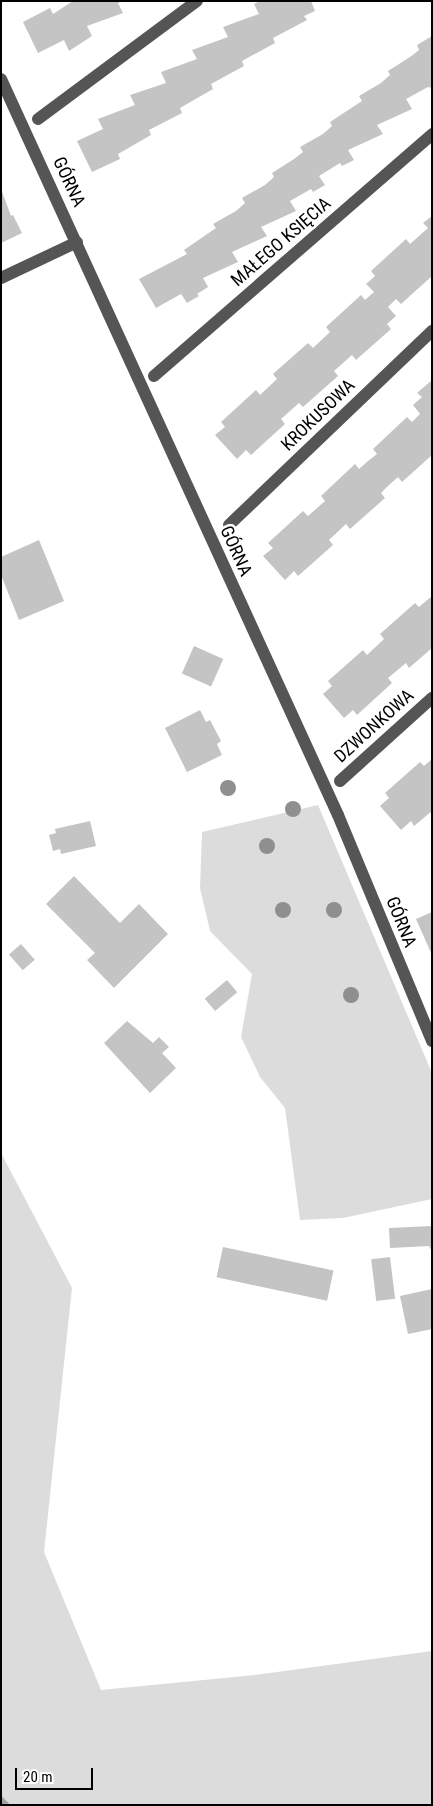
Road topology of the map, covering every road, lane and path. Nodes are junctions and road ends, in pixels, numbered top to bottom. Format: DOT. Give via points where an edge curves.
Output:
graph roads {
  1 [pos="197,1"];
  2 [pos="1,79"];
  3 [pos="38,119"];
  4 [pos="432,134"];
  5 [pos="77,242"];
  6 [pos="1,278"];
  7 [pos="432,331"];
  8 [pos="154,376"];
  9 [pos="229,525"];
  10 [pos="432,698"];
  11 [pos="340,781"];
  12 [pos="432,1042"];
  1 -- 3 [label="street"];
  2 -- 5 [label="street, GÓRNA"];
  4 -- 8 [label="street, MAŁEGO KSIĘCIA"];
  5 -- 6 [label="street"];
  5 -- 12 [label="street, GÓRNA" via="338,815"];
  7 -- 9 [label="street, KROKUSOWA"];
  10 -- 11 [label="street, DZWONKOWA"];
}
